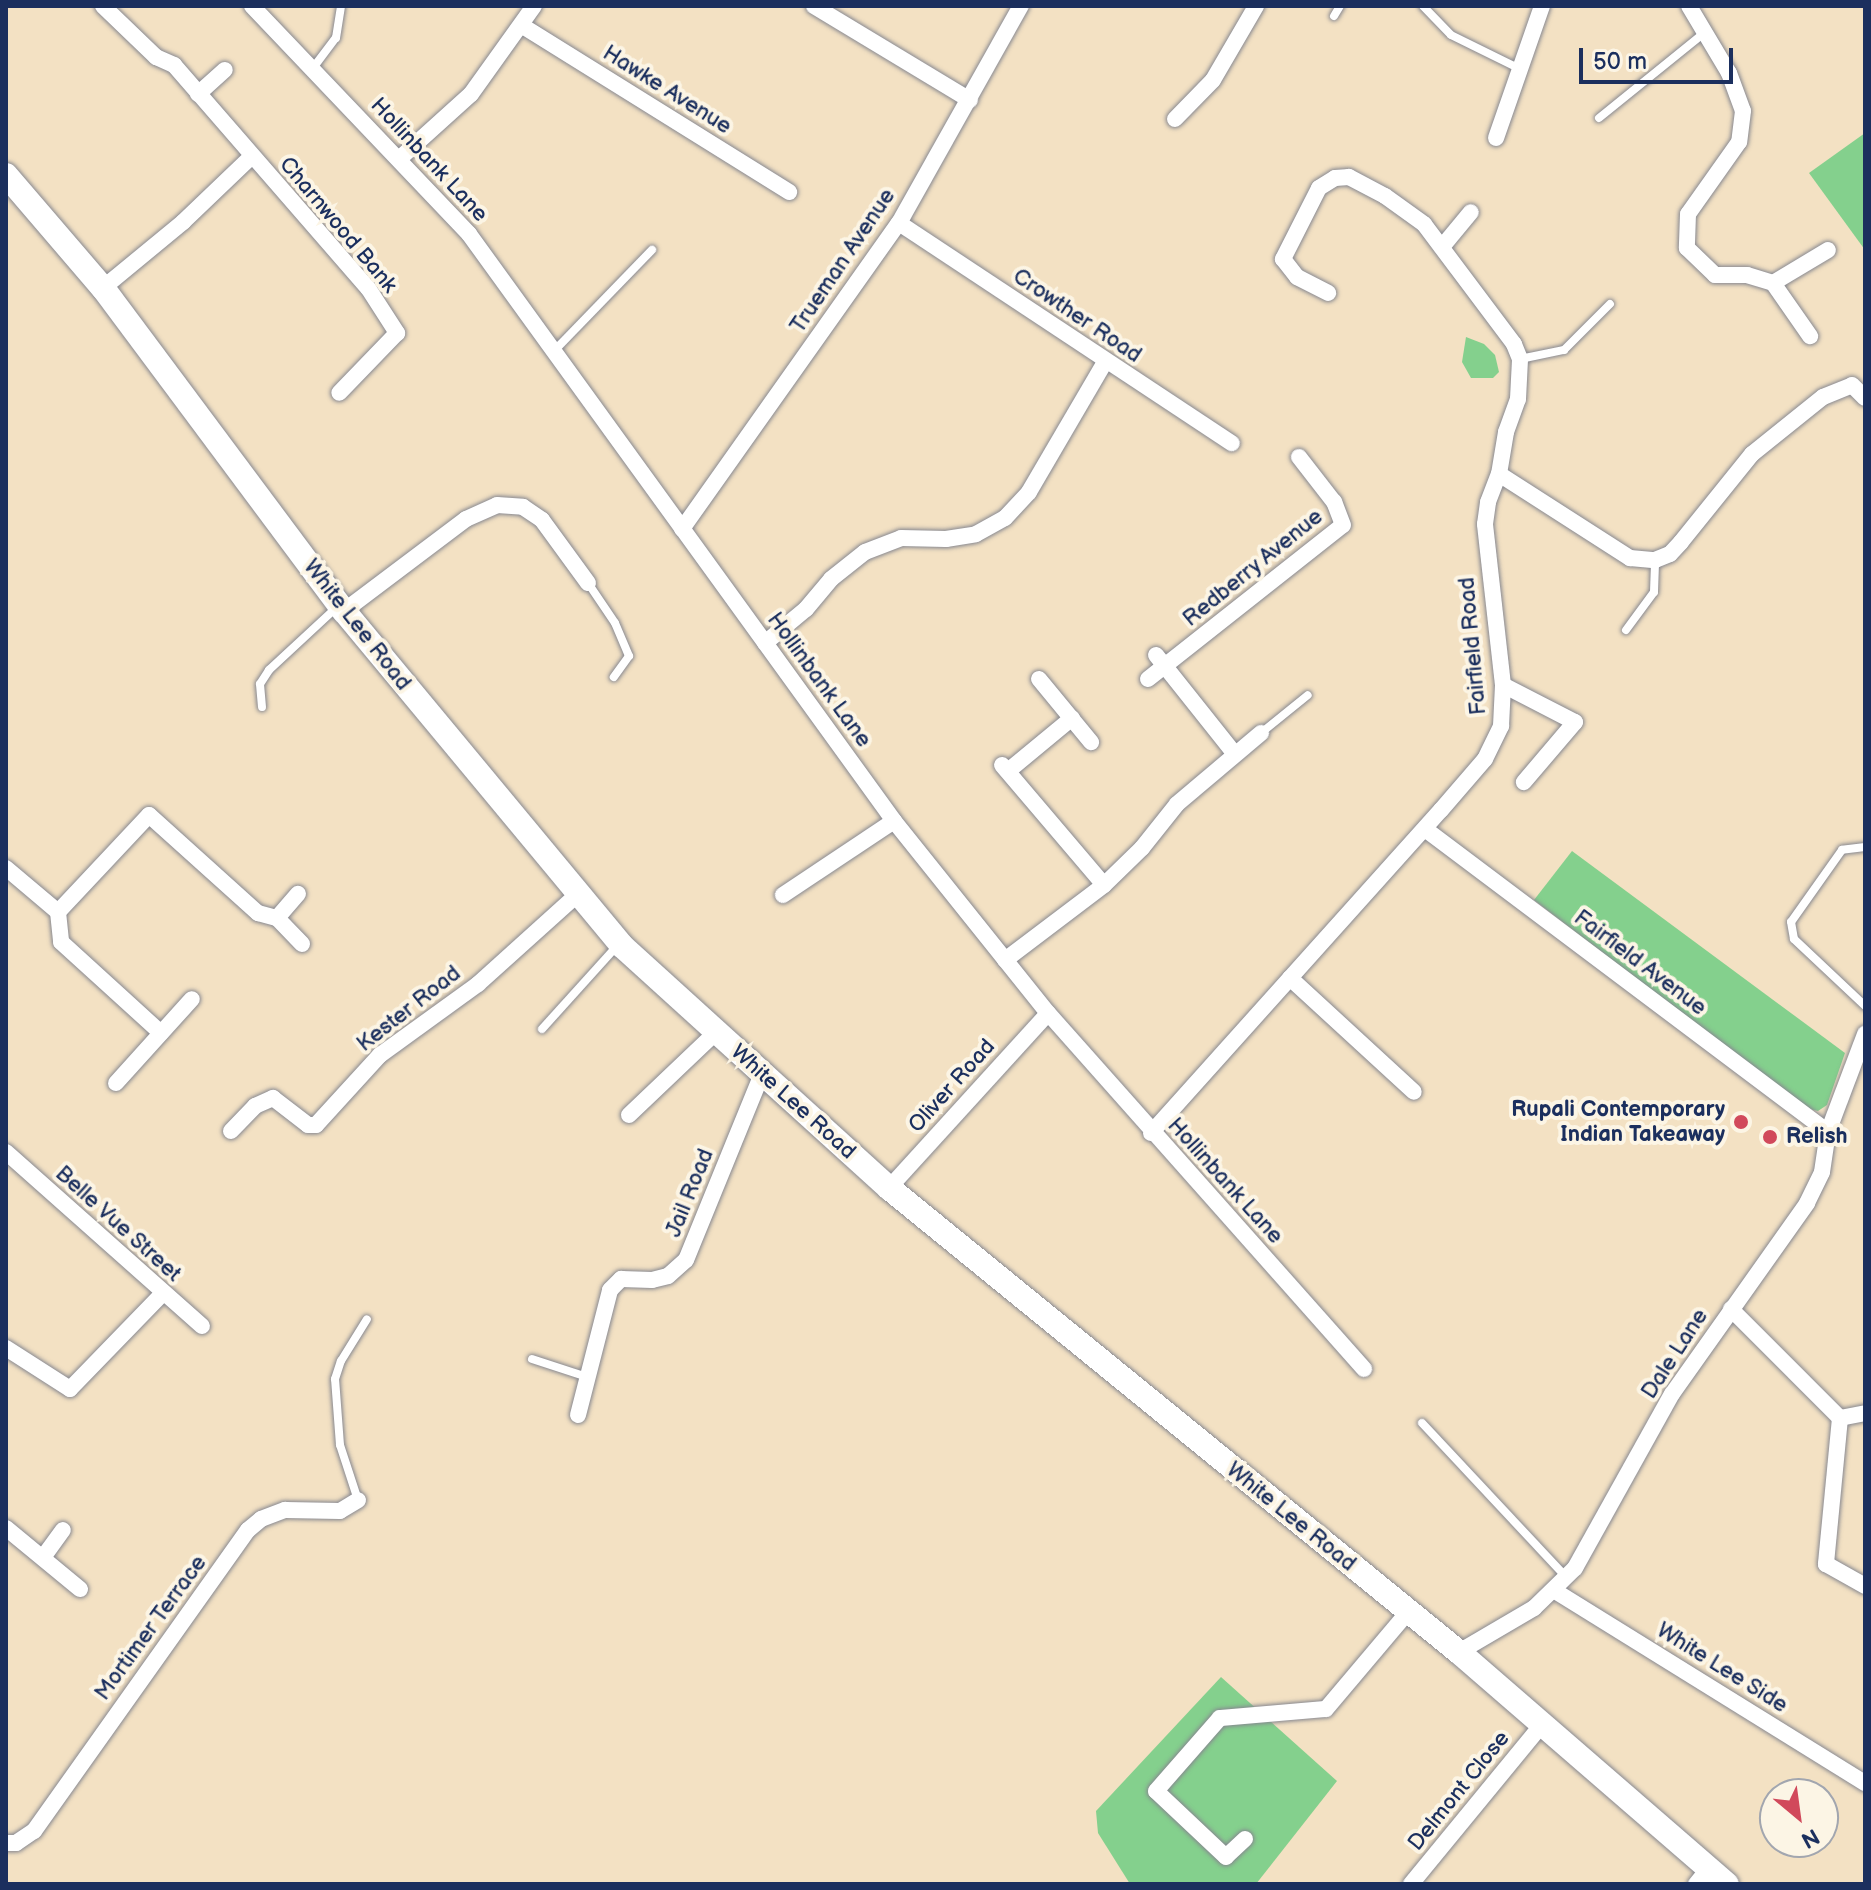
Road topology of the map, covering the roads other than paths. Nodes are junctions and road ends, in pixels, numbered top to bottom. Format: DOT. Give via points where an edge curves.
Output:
graph roads {
  1 [pos="103,6"];
  2 [pos="252,6"];
  3 [pos="341,6"];
  4 [pos="534,6"];
  5 [pos="814,6"];
  6 [pos="1021,6"];
  7 [pos="1256,6"];
  8 [pos="1340,6"];
  9 [pos="1423,6"];
  10 [pos="1542,6"];
  11 [pos="1689,6"];
  12 [pos="1334,16"];
  13 [pos="521,25"];
  14 [pos="1705,33"];
  15 [pos="313,68"];
  16 [pos="1520,69"];
  17 [pos="225,70"];
  18 [pos="198,94"];
  19 [pos="970,100"];
  20 [pos="1599,118"];
  21 [pos="1175,119"];
  22 [pos="1496,138"];
  23 [pos="251,157"];
  24 [pos="399,159"];
  25 [pos="6,175"];
  26 [pos="789,192"];
  27 [pos="1471,212"];
  28 [pos="899,223"];
  29 [pos="1442,247"];
  30 [pos="652,250"];
  31 [pos="1828,250"];
  32 [pos="1773,283"];
  33 [pos="103,288"];
  34 [pos="1328,293"];
  35 [pos="1610,304"];
  36 [pos="1810,336"];
  37 [pos="554,351"];
  38 [pos="1520,359"];
  39 [pos="1105,362"];
  40 [pos="339,393"];
  41 [pos="1865,398"];
  42 [pos="1232,443"];
  43 [pos="1299,457"];
  44 [pos="1499,474"];
  45 [pos="682,529"];
  46 [pos="1655,560"];
  47 [pos="588,583"];
  48 [pos="342,608"];
  49 [pos="1626,630"];
  50 [pos="765,643"];
  51 [pos="1160,660"];
  52 [pos="614,677"];
  53 [pos="1039,679"];
  54 [pos="1148,679"];
  55 [pos="1503,685"];
  56 [pos="1308,695"];
  57 [pos="262,707"];
  58 [pos="1072,718"];
  59 [pos="1261,733"];
  60 [pos="1091,742"];
  61 [pos="1234,753"];
  62 [pos="1524,782"];
  63 [pos="894,821"];
  64 [pos="1425,829"];
  65 [pos="1865,847"];
  66 [pos="6,868"];
  67 [pos="1104,885"];
  68 [pos="298,894"];
  69 [pos="578,894"];
  70 [pos="783,895"];
  71 [pos="58,912"];
  72 [pos="277,918"];
  73 [pos="619,943"];
  74 [pos="302,944"];
  75 [pos="1005,960"];
  76 [pos="1290,978"];
  77 [pos="192,999"];
  78 [pos="1865,1006"];
  79 [pos="1048,1013"];
  80 [pos="542,1029"];
  81 [pos="161,1033"];
  82 [pos="715,1033"];
  83 [pos="1865,1034"];
  84 [pos="762,1074"];
  85 [pos="116,1083"];
  86 [pos="1414,1092"];
  87 [pos="629,1115"];
  88 [pos="231,1131"];
  89 [pos="1828,1132"];
  90 [pos="1151,1133"];
  91 [pos="6,1152"];
  92 [pos="889,1188"];
  93 [pos="162,1294"];
  94 [pos="1731,1309"];
  95 [pos="367,1319"];
  96 [pos="202,1326"];
  97 [pos="6,1348"];
  98 [pos="532,1359"];
  99 [pos="1364,1369"];
  100 [pos="588,1377"];
  101 [pos="1865,1413"];
  102 [pos="578,1415"];
  103 [pos="1840,1418"];
  104 [pos="1422,1423"];
  105 [pos="358,1500"];
  106 [pos="6,1528"];
  107 [pos="63,1530"];
  108 [pos="44,1556"];
  109 [pos="1567,1577"];
  110 [pos="1865,1586"];
  111 [pos="80,1589"];
  112 [pos="1555,1591"];
  113 [pos="1408,1612"];
  114 [pos="1459,1652"];
  115 [pos="1541,1726"];
  116 [pos="1865,1783"];
  117 [pos="1245,1839"];
  118 [pos="11,1843"];
  119 [pos="1711,1879"];
  120 [pos="1411,1884"];
  1 -- 18 [label="street, Charnwood Bank" via="156,57 174,65"];
  2 -- 15 [label="street, Hollinbank Lane"];
  3 -- 15 [label="lane" via="336,38"];
  4 -- 13 [label="street"];
  5 -- 19 [label="street"];
  6 -- 19 [label="street, Trueman Avenue"];
  7 -- 21 [label="street" via="1213,80"];
  8 -- 12 [label="lane"];
  9 -- 16 [label="lane" via="1451,35"];
  10 -- 16 [label="street"];
  11 -- 14 [label="street"];
  13 -- 24 [label="street" via="471,94"];
  13 -- 26 [label="street, Hawke Avenue"];
  14 -- 20 [label="lane"];
  14 -- 32 [label="street" via="1729,73 1743,111 1739,142 1688,214 1687,248 1715,275 1747,275"];
  15 -- 24 [label="street, Hollinbank Lane"];
  16 -- 22 [label="street"];
  17 -- 18 [label="street"];
  18 -- 23 [label="street, Charnwood Bank"];
  19 -- 28 [label="street, Trueman Avenue"];
  23 -- 33 [label="street, Charnwood Bank"];
  23 -- 40 [label="street, Charnwood Bank" via="368,288 397,333"];
  24 -- 37 [label="street, Hollinbank Lane" via="469,234"];
  25 -- 33 [label="main road, White Lee Road"];
  27 -- 29 [label="street"];
  28 -- 39 [label="street, Crowther Road"];
  28 -- 45 [label="street, Trueman Avenue"];
  29 -- 34 [label="street" via="1424,224 1385,196 1349,177 1335,178 1319,188 1283,259 1297,277"];
  29 -- 38 [label="street" via="1506,330"];
  30 -- 37 [label="lane"];
  31 -- 32 [label="street"];
  32 -- 36 [label="street"];
  33 -- 48 [label="main road, White Lee Road"];
  35 -- 38 [label="lane" via="1564,350"];
  37 -- 45 [label="street, Hollinbank Lane"];
  38 -- 44 [label="street, Fairfield Road" via="1518,399"];
  39 -- 42 [label="street, Crowther Road"];
  39 -- 50 [label="street" via="1029,492 1005,518 976,534 901,538 865,552"];
  41 -- 46 [label="street" via="1852,385 1823,397 1752,454 1681,542"];
  43 -- 51 [label="street, Redberry Avenue" via="1334,502 1343,525"];
  44 -- 46 [label="street" via="1630,558"];
  44 -- 55 [label="street, Fairfield Road" via="1485,524"];
  45 -- 50 [label="street, Hollinbank Lane"];
  46 -- 49 [label="lane" via="1654,592"];
  47 -- 48 [label="street" via="542,520 523,507 497,505 466,519"];
  47 -- 52 [label="lane" via="629,656"];
  48 -- 57 [label="lane" via="269,670 260,684"];
  48 -- 69 [label="main road, White Lee Road"];
  50 -- 63 [label="street, Hollinbank Lane"];
  51 -- 54 [label="street, Redberry Avenue"];
  51 -- 61 [label="street"];
  53 -- 58 [label="street"];
  55 -- 62 [label="street" via="1575,722"];
  55 -- 64 [label="street, Fairfield Road" via="1501,726 1485,759"];
  56 -- 59 [label="lane"];
  58 -- 60 [label="street"];
  58 -- 67 [label="street" via="1005,768"];
  59 -- 61 [label="street"];
  61 -- 67 [label="street" via="1177,804"];
  63 -- 70 [label="street"];
  63 -- 75 [label="street, Hollinbank Lane"];
  64 -- 76 [label="street, Fairfield Road"];
  64 -- 89 [label="street, Fairfield Avenue"];
  65 -- 78 [label="lane" via="1842,850 1791,922 1794,939"];
  66 -- 71 [label="street"];
  67 -- 75 [label="street"];
  68 -- 72 [label="street"];
  69 -- 73 [label="main road, White Lee Road"];
  69 -- 88 [label="street, Kester Road" via="478,984 380,1055 316,1125 308,1125 273,1098 255,1106"];
  71 -- 72 [label="street" via="149,815 258,913"];
  71 -- 81 [label="street" via="61,942"];
  72 -- 74 [label="street"];
  73 -- 80 [label="lane"];
  73 -- 82 [label="main road, White Lee Road"];
  75 -- 79 [label="street, Hollinbank Lane"];
  76 -- 86 [label="street"];
  76 -- 90 [label="street, Fairfield Road"];
  77 -- 81 [label="street"];
  79 -- 90 [label="street, Hollinbank Lane"];
  79 -- 92 [label="street, Oliver Road"];
  81 -- 85 [label="street"];
  82 -- 84 [label="main road, White Lee Road"];
  82 -- 87 [label="street"];
  83 -- 89 [label="street, Dale Lane"];
  84 -- 92 [label="main road, White Lee Road"];
  84 -- 100 [label="street, Jail Road" via="686,1260 668,1276 616,1282"];
  89 -- 94 [label="street, Dale Lane" via="1822,1172 1807,1203"];
  90 -- 99 [label="street, Hollinbank Lane"];
  91 -- 93 [label="street, Belle Vue Street"];
  92 -- 113 [label="main road, White Lee Road"];
  93 -- 96 [label="street, Belle Vue Street"];
  93 -- 97 [label="street" via="70,1389"];
  94 -- 103 [label="street"];
  94 -- 109 [label="street, Dale Lane" via="1672,1394"];
  95 -- 105 [label="lane" via="335,1379 340,1445"];
  98 -- 100 [label="lane"];
  100 -- 102 [label="street, Jail Road"];
  101 -- 103 [label="street"];
  103 -- 110 [label="street" via="1826,1564"];
  104 -- 109 [label="lane"];
  105 -- 118 [label="street, Mortimer Terrace" via="340,1511 285,1510 248,1530 34,1831"];
  106 -- 108 [label="street"];
  107 -- 108 [label="street"];
  108 -- 111 [label="street"];
  109 -- 112 [label="street, Dale Lane"];
  112 -- 114 [label="street, Dale Lane"];
  112 -- 116 [label="street, White Lee Side"];
  113 -- 114 [label="main road, White Lee Road"];
  113 -- 117 [label="street" via="1326,1709 1220,1718 1156,1791 1226,1857"];
  114 -- 115 [label="main road, White Lee Road"];
  115 -- 119 [label="main road, White Lee Road"];
  115 -- 120 [label="street, Delmont Close"];
}
